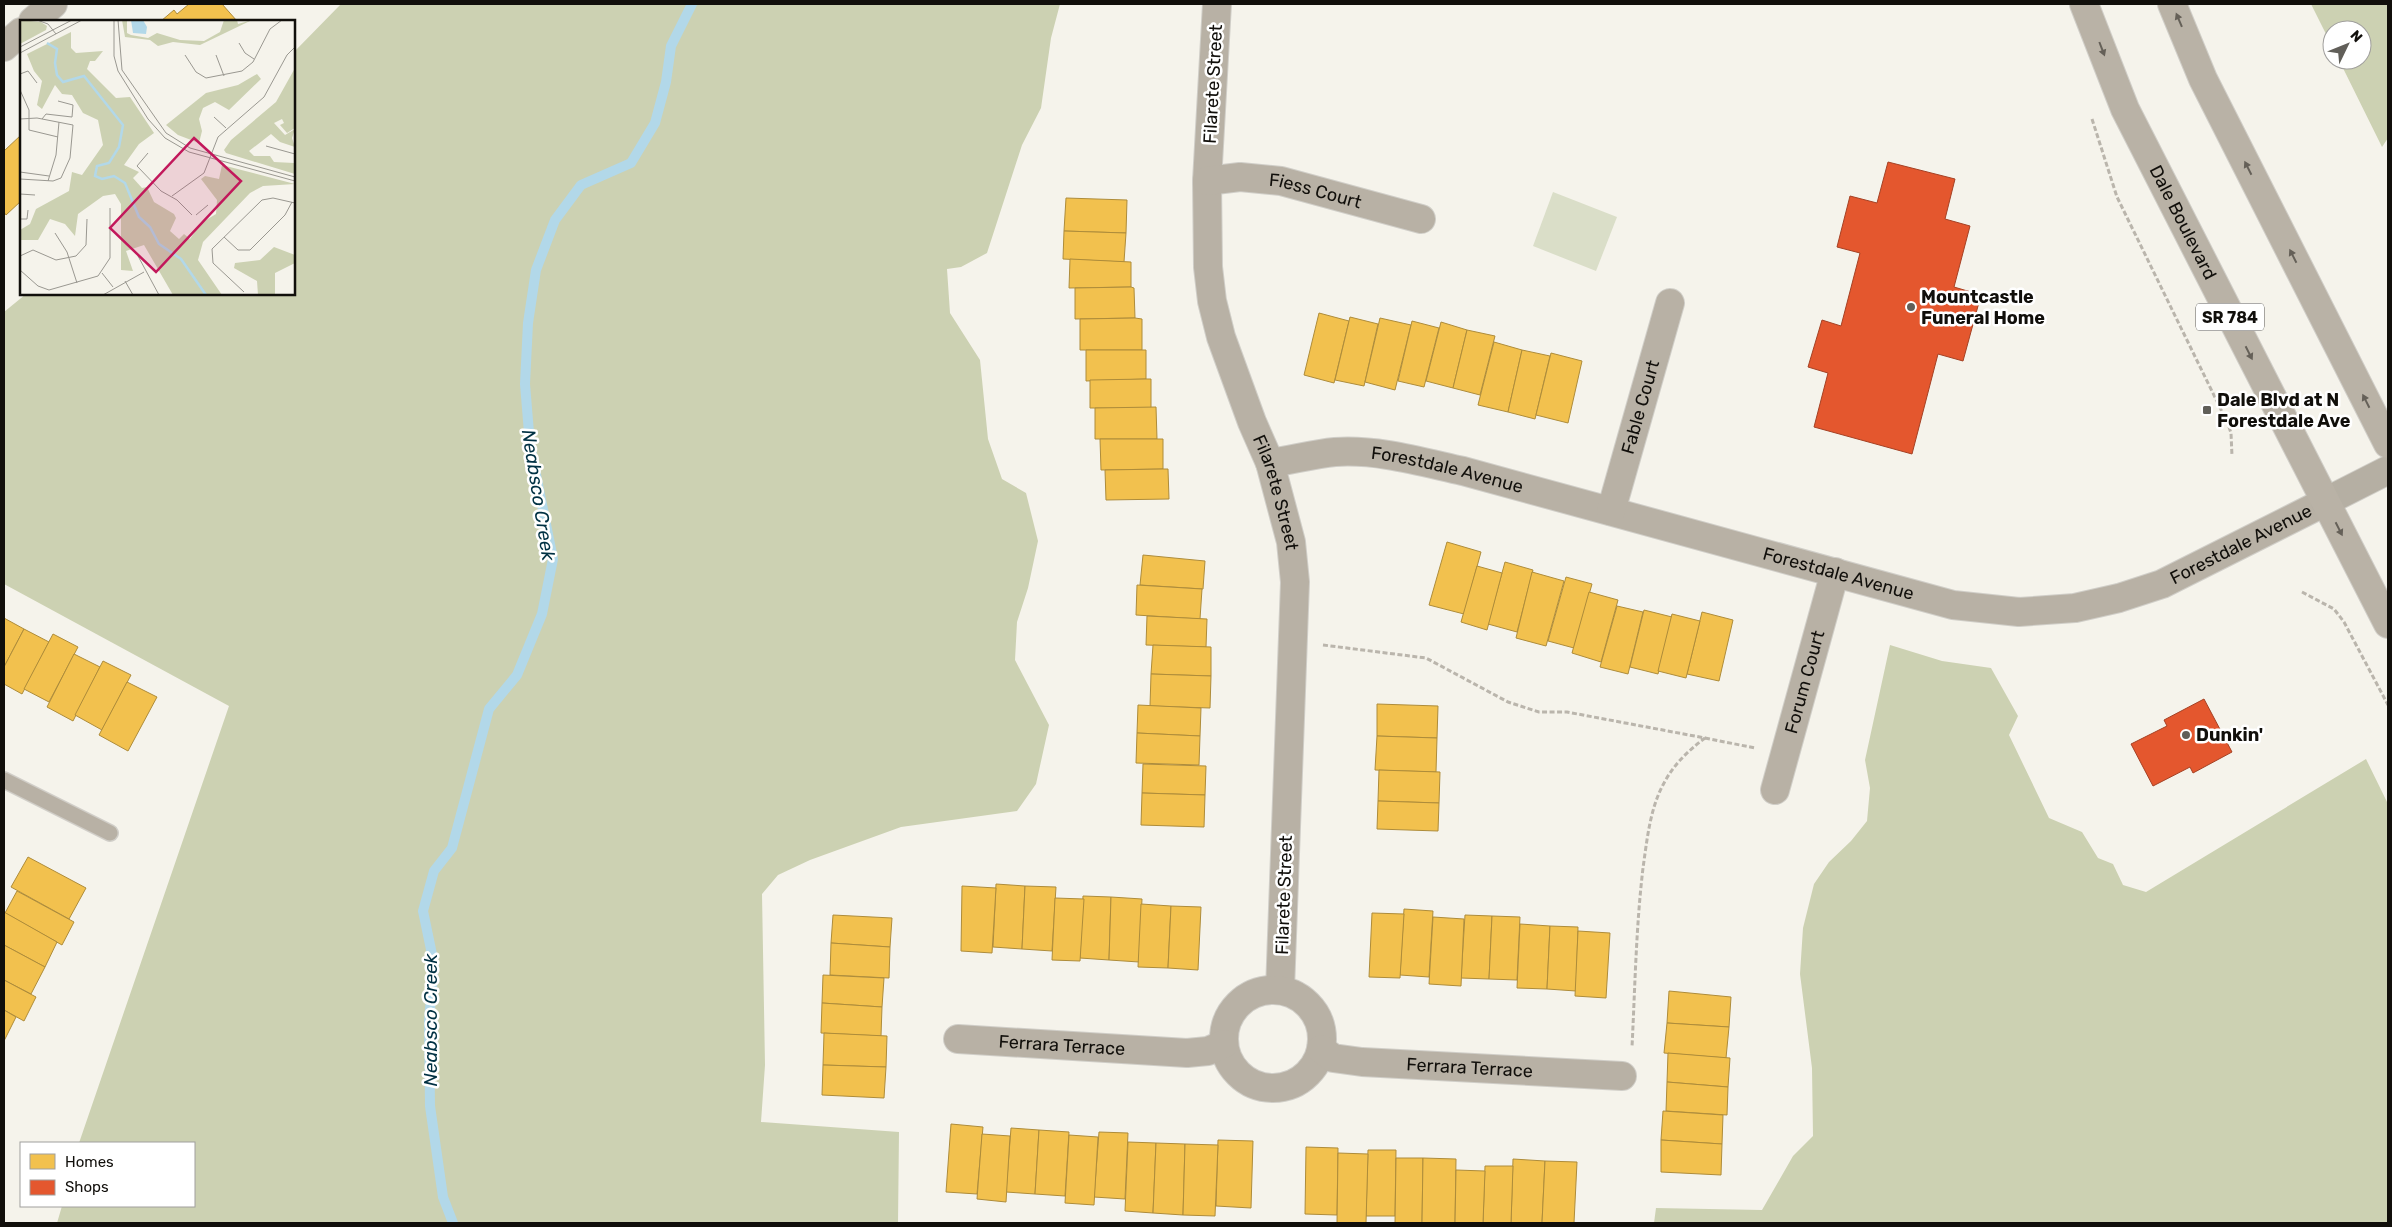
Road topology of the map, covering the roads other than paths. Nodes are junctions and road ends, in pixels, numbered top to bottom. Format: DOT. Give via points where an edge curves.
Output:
graph roads {
  1 [pos="53,4"];
  2 [pos="1217,4"];
  3 [pos="2084,4"];
  4 [pos="2172,4"];
  5 [pos="34,20"];
  6 [pos="20,33"];
  7 [pos="4,47"];
  8 [pos="1207,181"];
  9 [pos="1421,219"];
  10 [pos="1670,303"];
  11 [pos="2388,444"];
  12 [pos="1270,463"];
  13 [pos="2388,470"];
  14 [pos="2325,502"];
  15 [pos="1611,511"];
  16 [pos="1834,572"];
  17 [pos="2388,624"];
  18 [pos="4,780"];
  19 [pos="1775,790"];
  20 [pos="110,833"];
  21 [pos="1280,990"];
  22 [pos="958,1039"];
  23 [pos="1224,1044"];
  24 [pos="1321,1049"];
  25 [pos="1622,1076"];
  1 -- 5 [label="street"];
  2 -- 8 [label="street, Filarete Street"];
  3 -- 14 [label="main road, Dale Boulevard / SR 784, one-way" via="2125,109"];
  11 -- 4 [label="main road, one-way" via="2204,79"];
  6 -- 7 [label="street"];
  8 -- 9 [label="street, Fiess Court" via="1240,177 1281,181"];
  8 -- 12 [label="street, Filarete Street" via="1208,267 1212,301 1221,337"];
  10 -- 15 [label="street, Fable Court"];
  12 -- 15 [label="street, Forestdale Avenue" via="1335,452 1398,456 1463,470"];
  12 -- 21 [label="street, Filarete Street" via="1291,542 1295,582"];
  13 -- 14 [label="street, Forestdale Avenue"];
  14 -- 16 [label="street, Forestdale Avenue" via="2162,584 2075,608 2019,612 1953,605"];
  14 -- 17 [label="main road, Dale Boulevard / SR 784, one-way"];
  15 -- 16 [label="street, Forestdale Avenue"];
  16 -- 19 [label="street, Forum Court"];
  18 -- 20 [label="lane"];
  21 -- 23 [label="street" via="1256,992 1236,1006 1228,1019"];
  21 -- 24 [label="street" via="1305,1001 1313,1010 1321,1030"];
  22 -- 23 [label="street, Ferrara Terrace" via="1193,1053"];
  23 -- 24 [label="street" via="1231,1063 1246,1080 1273,1088 1301,1080 1312,1069"];
  24 -- 25 [label="street, Ferrara Terrace" via="1333,1058 1356,1061"];
}
